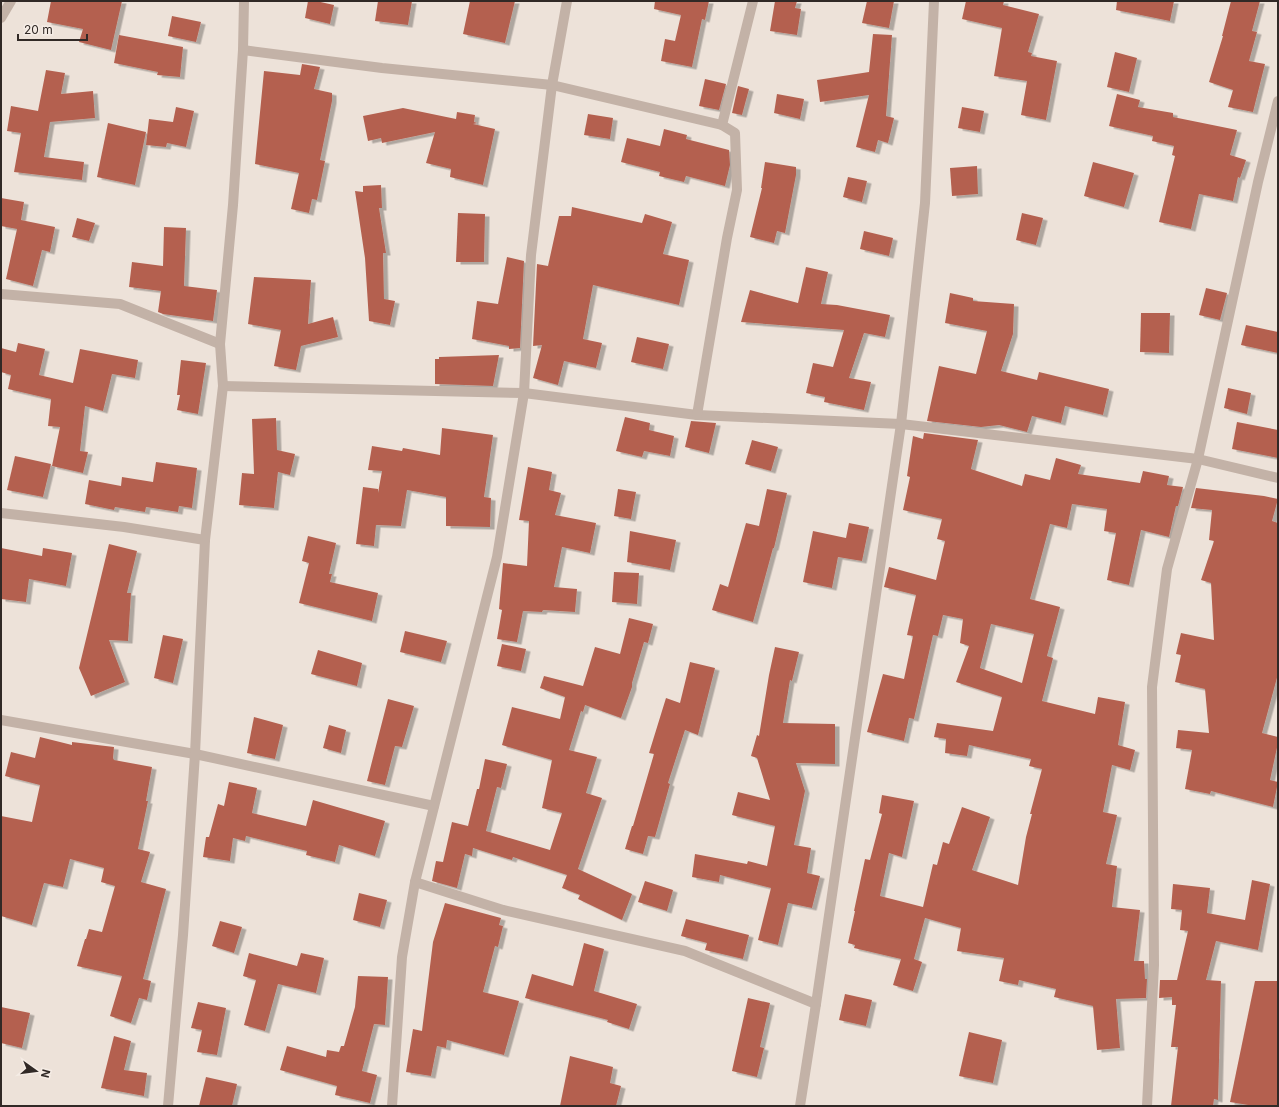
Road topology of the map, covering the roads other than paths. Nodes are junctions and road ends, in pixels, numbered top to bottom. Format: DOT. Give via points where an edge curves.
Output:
graph roads {
  1 [pos="10,1"];
  2 [pos="244,1"];
  3 [pos="567,1"];
  4 [pos="752,1"];
  5 [pos="934,1"];
  6 [pos="1,18"];
  7 [pos="243,50"];
  8 [pos="552,85"];
  9 [pos="1278,102"];
  10 [pos="722,125"];
  11 [pos="1,294"];
  12 [pos="220,344"];
  13 [pos="223,386"];
  14 [pos="524,393"];
  15 [pos="697,415"];
  16 [pos="901,424"];
  17 [pos="1198,460"];
  18 [pos="1278,478"];
  19 [pos="1,513"];
  20 [pos="205,540"];
  21 [pos="1,720"];
  22 [pos="195,754"];
  23 [pos="434,806"];
  24 [pos="415,882"];
  25 [pos="816,1004"];
  26 [pos="168,1106"];
  27 [pos="392,1106"];
  28 [pos="800,1106"];
  29 [pos="1147,1106"];
  1 -- 6 [label="street"];
  2 -- 7 [label="street"];
  3 -- 8 [label="street"];
  4 -- 10 [label="street"];
  5 -- 16 [label="street" via="925,203"];
  7 -- 8 [label="street" via="382,68"];
  7 -- 12 [label="street" via="233,205"];
  8 -- 10 [label="street"];
  8 -- 14 [label="street" via="531,255"];
  9 -- 17 [label="street" via="1258,182"];
  10 -- 15 [label="street" via="735,133 737,190"];
  11 -- 12 [label="street" via="120,304"];
  12 -- 13 [label="street"];
  13 -- 14 [label="street"];
  13 -- 20 [label="street"];
  14 -- 15 [label="street"];
  14 -- 23 [label="street" via="497,557"];
  15 -- 16 [label="street"];
  16 -- 17 [label="street"];
  16 -- 25 [label="street"];
  17 -- 18 [label="street"];
  17 -- 29 [label="street" via="1167,569 1152,687 1154,965"];
  19 -- 20 [label="street" via="124,527"];
  20 -- 22 [label="street"];
  21 -- 22 [label="street"];
  22 -- 23 [label="street"];
  22 -- 26 [label="street"];
  23 -- 24 [label="street"];
  24 -- 25 [label="street" via="503,910 685,951"];
  24 -- 27 [label="street" via="402,957"];
  25 -- 28 [label="street"];
}
